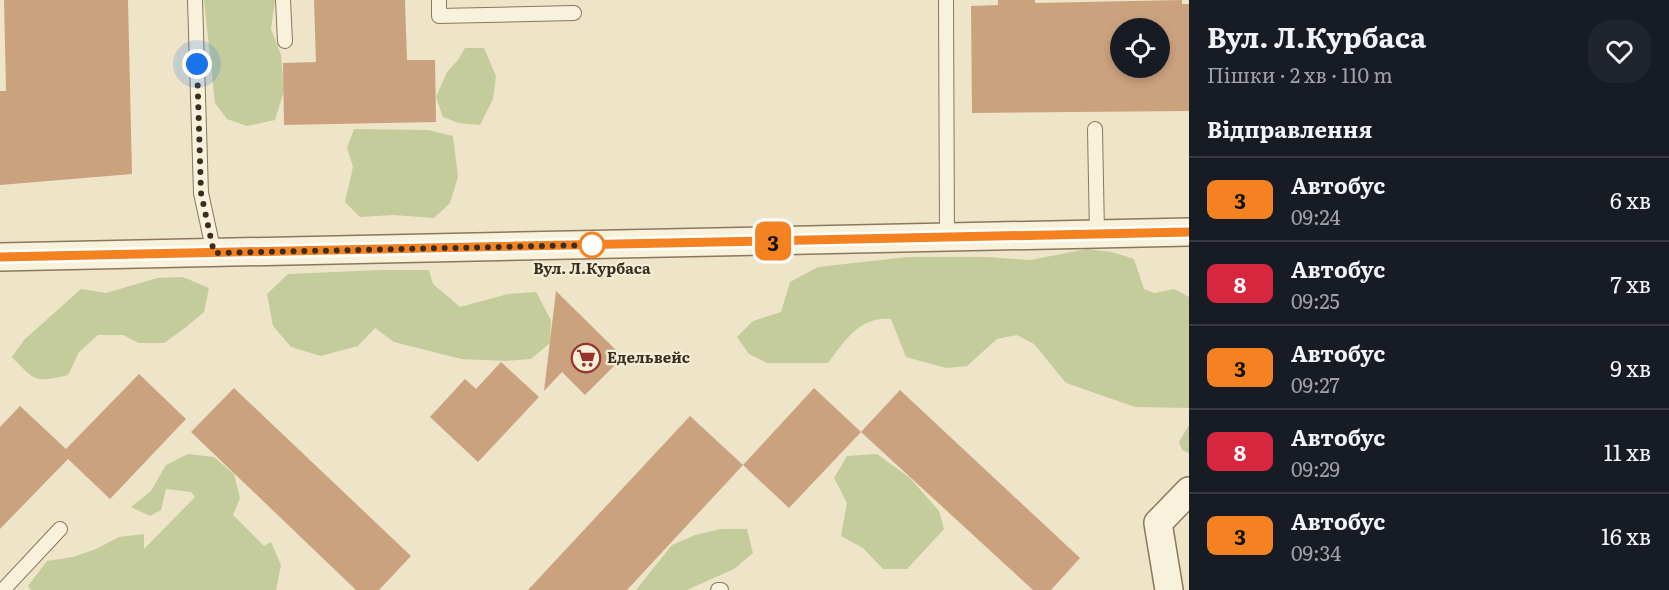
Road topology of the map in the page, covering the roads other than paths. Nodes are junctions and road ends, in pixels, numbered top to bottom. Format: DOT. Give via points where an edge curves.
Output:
graph roads {
  1 [pos="195,0"];
  2 [pos="283,0"];
  3 [pos="439,0"];
  4 [pos="946,0"];
  5 [pos="574,13"];
  6 [pos="285,42"];
  7 [pos="1095,129"];
  8 [pos="1189,232"];
  9 [pos="1097,234"];
  10 [pos="946,237"];
  11 [pos="214,253"];
  12 [pos="0,257"];
  13 [pos="1189,491"];
  14 [pos="60,529"];
  15 [pos="3,590"];
  16 [pos="1170,590"];
  1 -- 11 [label="lane" via="201,193"];
  2 -- 6 [label="lane"];
  3 -- 5 [label="lane" via="439,16"];
  4 -- 10 [label="lane"];
  7 -- 9 [label="lane"];
  8 -- 9 [label="street"];
  9 -- 10 [label="street"];
  10 -- 11 [label="street"];
  11 -- 12 [label="street"];
  13 -- 16 [label="street" via="1158,523"];
  14 -- 15 [label="lane"];
}
